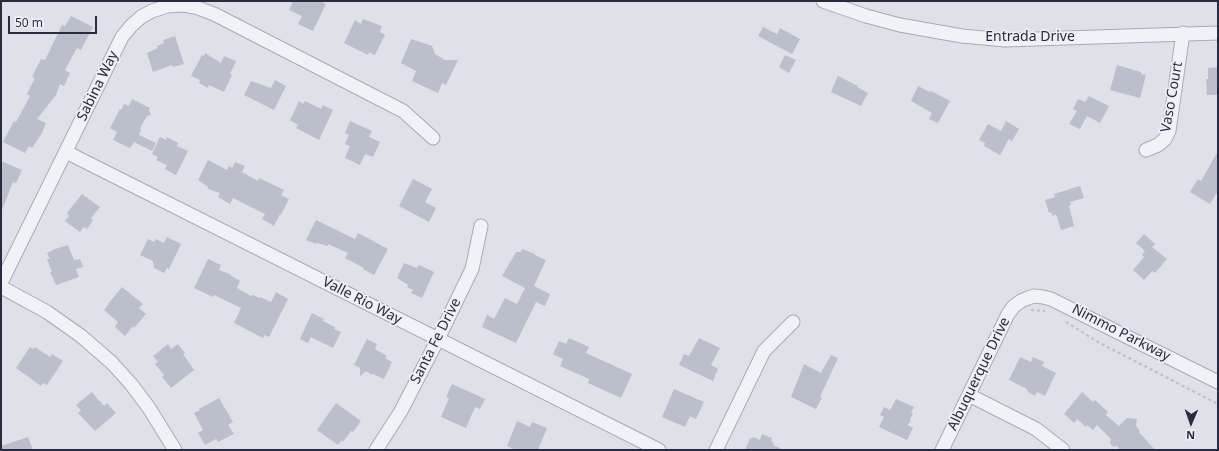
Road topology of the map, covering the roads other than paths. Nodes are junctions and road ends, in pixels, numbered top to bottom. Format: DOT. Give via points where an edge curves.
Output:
graph roads {
  1 [pos="823,1"];
  2 [pos="1183,33"];
  3 [pos="1218,33"];
  4 [pos="432,138"];
  5 [pos="1146,150"];
  6 [pos="66,152"];
  7 [pos="481,226"];
  8 [pos="1,283"];
  9 [pos="1,287"];
  10 [pos="1025,305"];
  11 [pos="793,322"];
  12 [pos="438,339"];
  13 [pos="1218,382"];
  14 [pos="969,395"];
  15 [pos="175,450"];
  16 [pos="376,450"];
  17 [pos="658,450"];
  18 [pos="716,450"];
  19 [pos="942,450"];
  20 [pos="1063,450"];
  1 -- 2 [label="street, Entrada Drive" via="900,25 962,36 1005,40"];
  2 -- 3 [label="street, Entrada Drive"];
  2 -- 5 [label="street, Vaso Court" via="1168,131 1158,146"];
  4 -- 6 [label="street, Sabina Way" via="403,111 214,14 183,5 167,6 152,11 130,26 122,37"];
  6 -- 8 [label="street, Sabina Way"];
  6 -- 12 [label="street, Valle Rio Way"];
  7 -- 12 [label="street, Santa Fe Drive" via="472,269"];
  9 -- 15 [label="street" via="47,312 81,336 111,362 149,408"];
  10 -- 13 [label="street, Nimmo Parkway" via="1028,298 1034,296 1051,299"];
  10 -- 14 [label="street, Albuquerque Drive" via="1014,306 1008,314"];
  11 -- 18 [label="street" via="764,351"];
  12 -- 16 [label="street, Santa Fe Drive" via="401,411"];
  12 -- 17 [label="street, Valle Rio Way"];
  14 -- 19 [label="street, Albuquerque Drive"];
  14 -- 20 [label="street" via="1036,429"];
}
